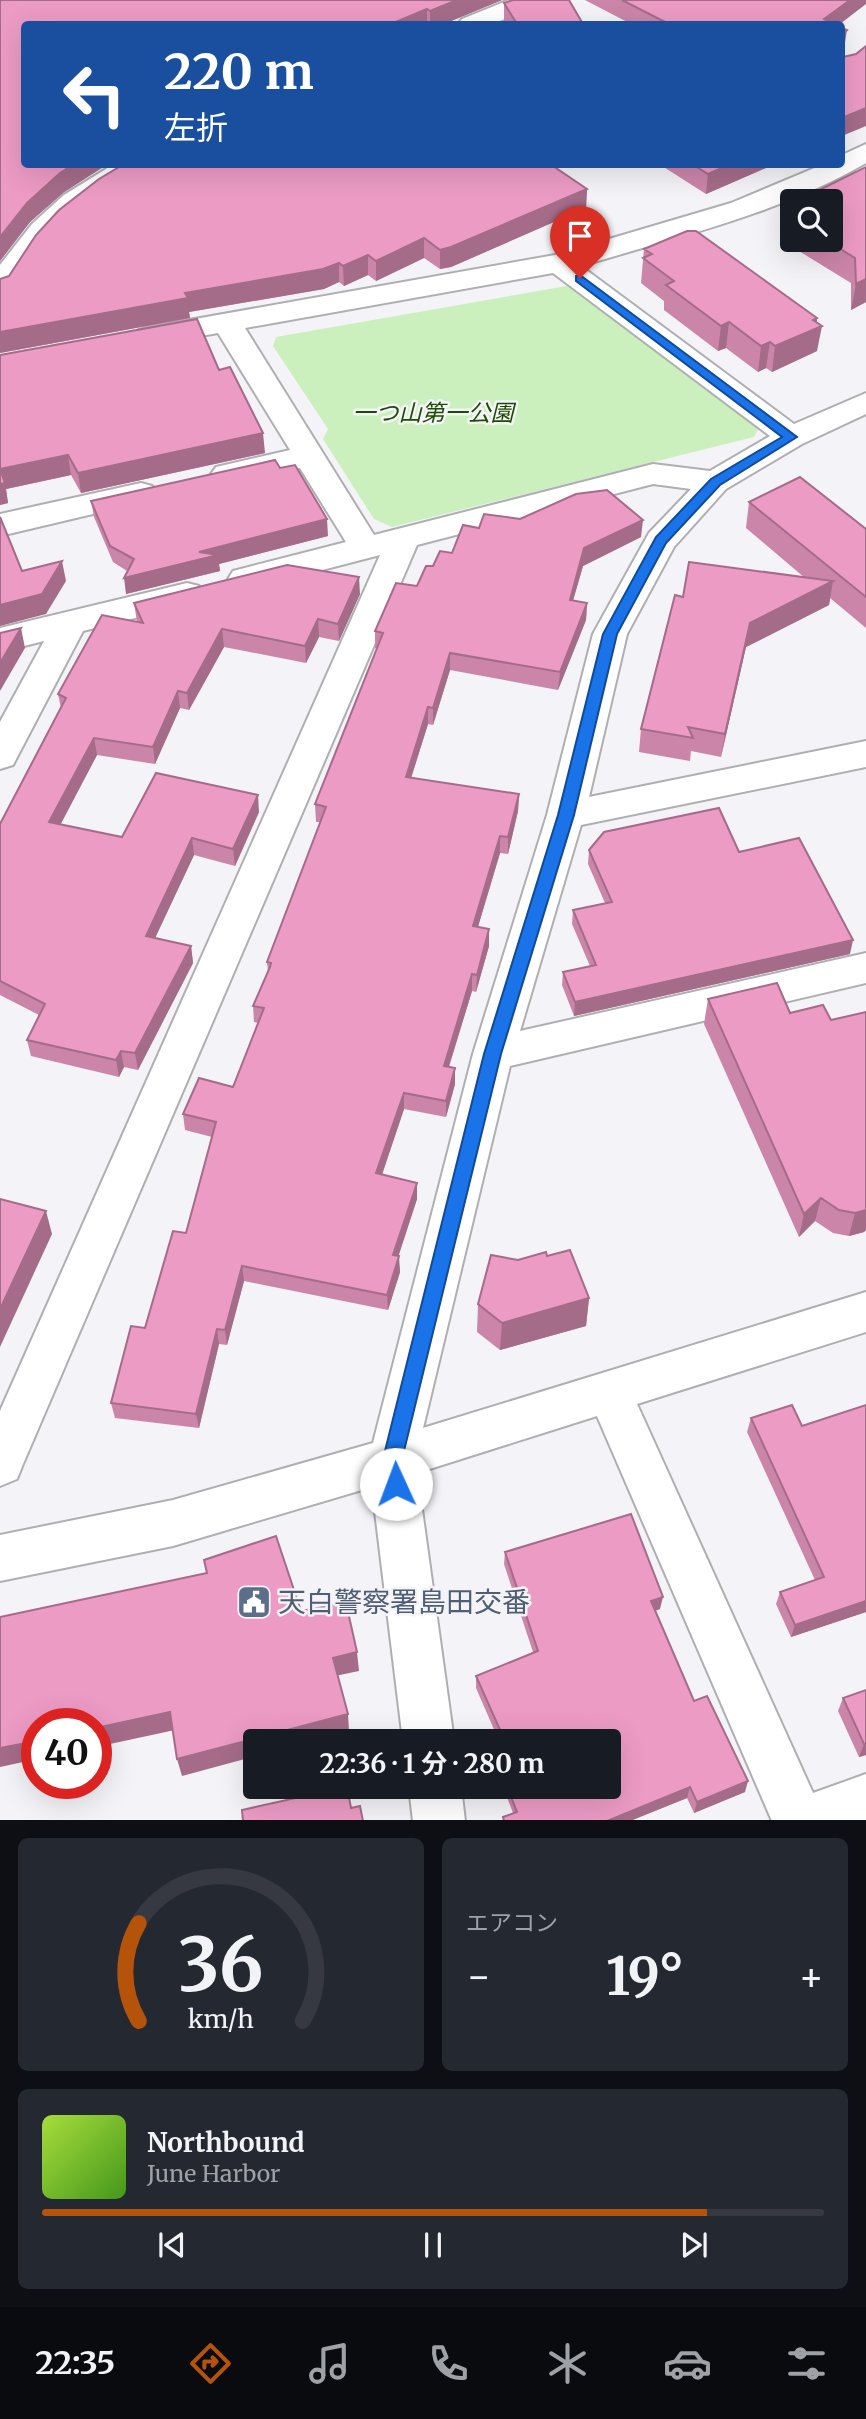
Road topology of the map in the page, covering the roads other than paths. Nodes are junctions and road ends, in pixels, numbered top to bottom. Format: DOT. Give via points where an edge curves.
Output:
graph roads {
  1 [pos="531,0"];
  2 [pos="478,21"];
  3 [pos="866,152"];
  4 [pos="845,164"];
  5 [pos="127,168"];
  6 [pos="838,168"];
  7 [pos="559,262"];
  8 [pos="0,289"];
  9 [pos="226,322"];
  10 [pos="119,342"];
  11 [pos="866,402"];
  12 [pos="791,437"];
  13 [pos="308,456"];
  14 [pos="715,482"];
  15 [pos="0,525"];
  16 [pos="384,544"];
  17 [pos="70,624"];
  18 [pos="0,640"];
  19 [pos="866,754"];
  20 [pos="0,756"];
  21 [pos="566,815"];
  22 [pos="866,968"];
  23 [pos="493,1054"];
  24 [pos="866,1312"];
  25 [pos="608,1390"];
  26 [pos="393,1459"];
  27 [pos="0,1464"];
  28 [pos="0,1558"];
  29 [pos="427,1729"];
  30 [pos="436,1799"];
  31 [pos="866,1800"];
  32 [pos="439,1820"];
  33 [pos="800,1820"];
  34 [pos="810,1820"];
  1 -- 2 [label="street"];
  3 -- 4 [label="street"];
  5 -- 8 [label="street" via="95,184 50,220 22,251"];
  6 -- 7 [label="street" via="741,209"];
  7 -- 9 [label="street"];
  7 -- 12 [label="street"];
  9 -- 10 [label="street"];
  9 -- 13 [label="street"];
  11 -- 12 [label="street"];
  12 -- 14 [label="street"];
  13 -- 15 [label="street"];
  13 -- 16 [label="street"];
  14 -- 16 [label="street" via="653,474"];
  14 -- 21 [label="street" via="661,541 610,634"];
  16 -- 17 [label="street"];
  16 -- 27 [label="street"];
  17 -- 18 [label="street"];
  17 -- 20 [label="street"];
  19 -- 21 [label="street"];
  21 -- 23 [label="street"];
  22 -- 23 [label="street"];
  23 -- 26 [label="street"];
  24 -- 25 [label="street"];
  25 -- 26 [label="street"];
  25 -- 33 [label="street"];
  26 -- 28 [label="street" via="173,1523"];
  26 -- 29 [label="street"];
  30 -- 32 [label="street"];
  31 -- 34 [label="street"];
}
